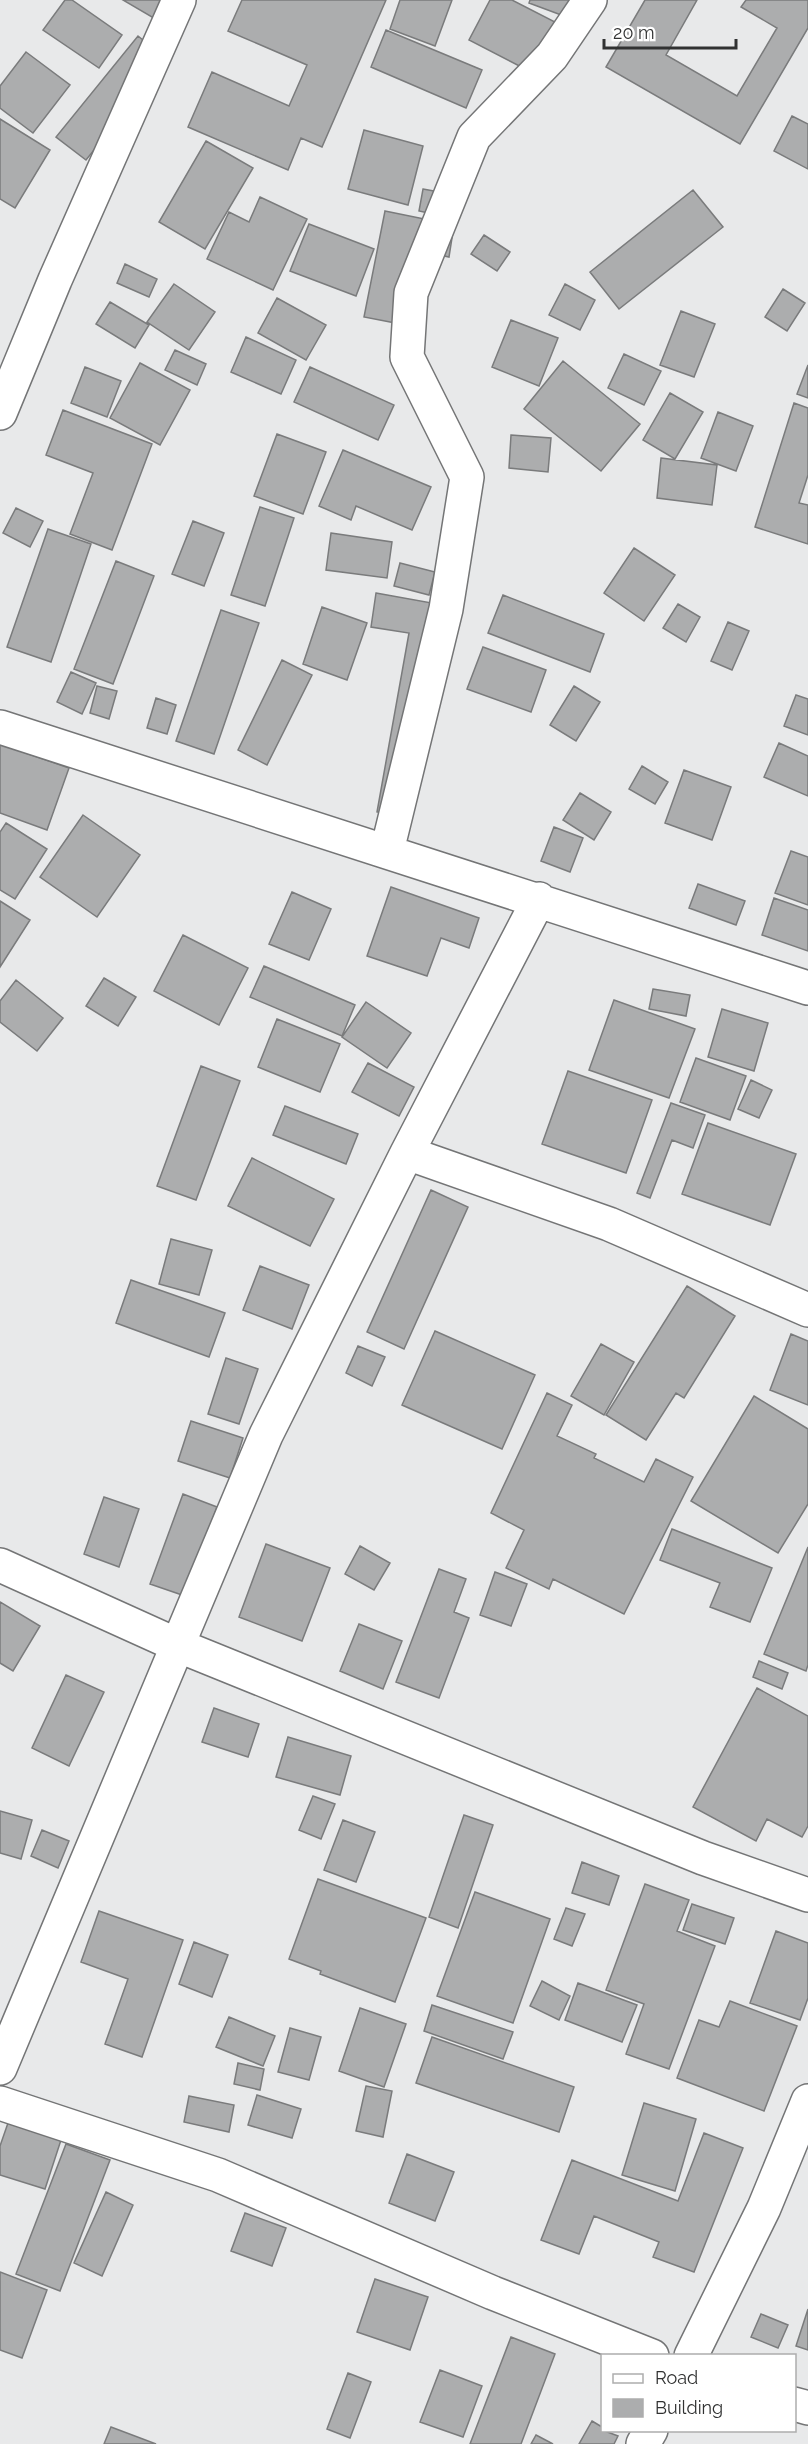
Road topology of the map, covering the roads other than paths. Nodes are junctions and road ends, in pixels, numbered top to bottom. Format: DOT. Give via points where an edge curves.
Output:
graph roads {
  1 [pos="178,0"];
  2 [pos="590,0"];
  3 [pos="0,413"];
  4 [pos="0,727"];
  5 [pos="387,851"];
  6 [pos="538,899"];
  7 [pos="808,988"];
  8 [pos="407,1153"];
  9 [pos="808,1310"];
  10 [pos="0,1565"];
  11 [pos="177,1645"];
  12 [pos="808,1895"];
  13 [pos="0,2068"];
  14 [pos="808,2102"];
  15 [pos="0,2103"];
  16 [pos="649,2354"];
  17 [pos="691,2354"];
  1 -- 3 [label="street"];
  2 -- 5 [label="street" via="552,56 474,137 411,293 407,357 467,477 446,609"];
  4 -- 5 [label="street"];
  5 -- 6 [label="street"];
  6 -- 7 [label="street"];
  6 -- 8 [label="street"];
  8 -- 9 [label="street" via="609,1224"];
  8 -- 11 [label="street" via="266,1436"];
  10 -- 11 [label="street"];
  11 -- 12 [label="street" via="703,1858"];
  11 -- 13 [label="street"];
  14 -- 17 [label="street" via="764,2208"];
  15 -- 16 [label="street" via="218,2175 493,2293"];
}
